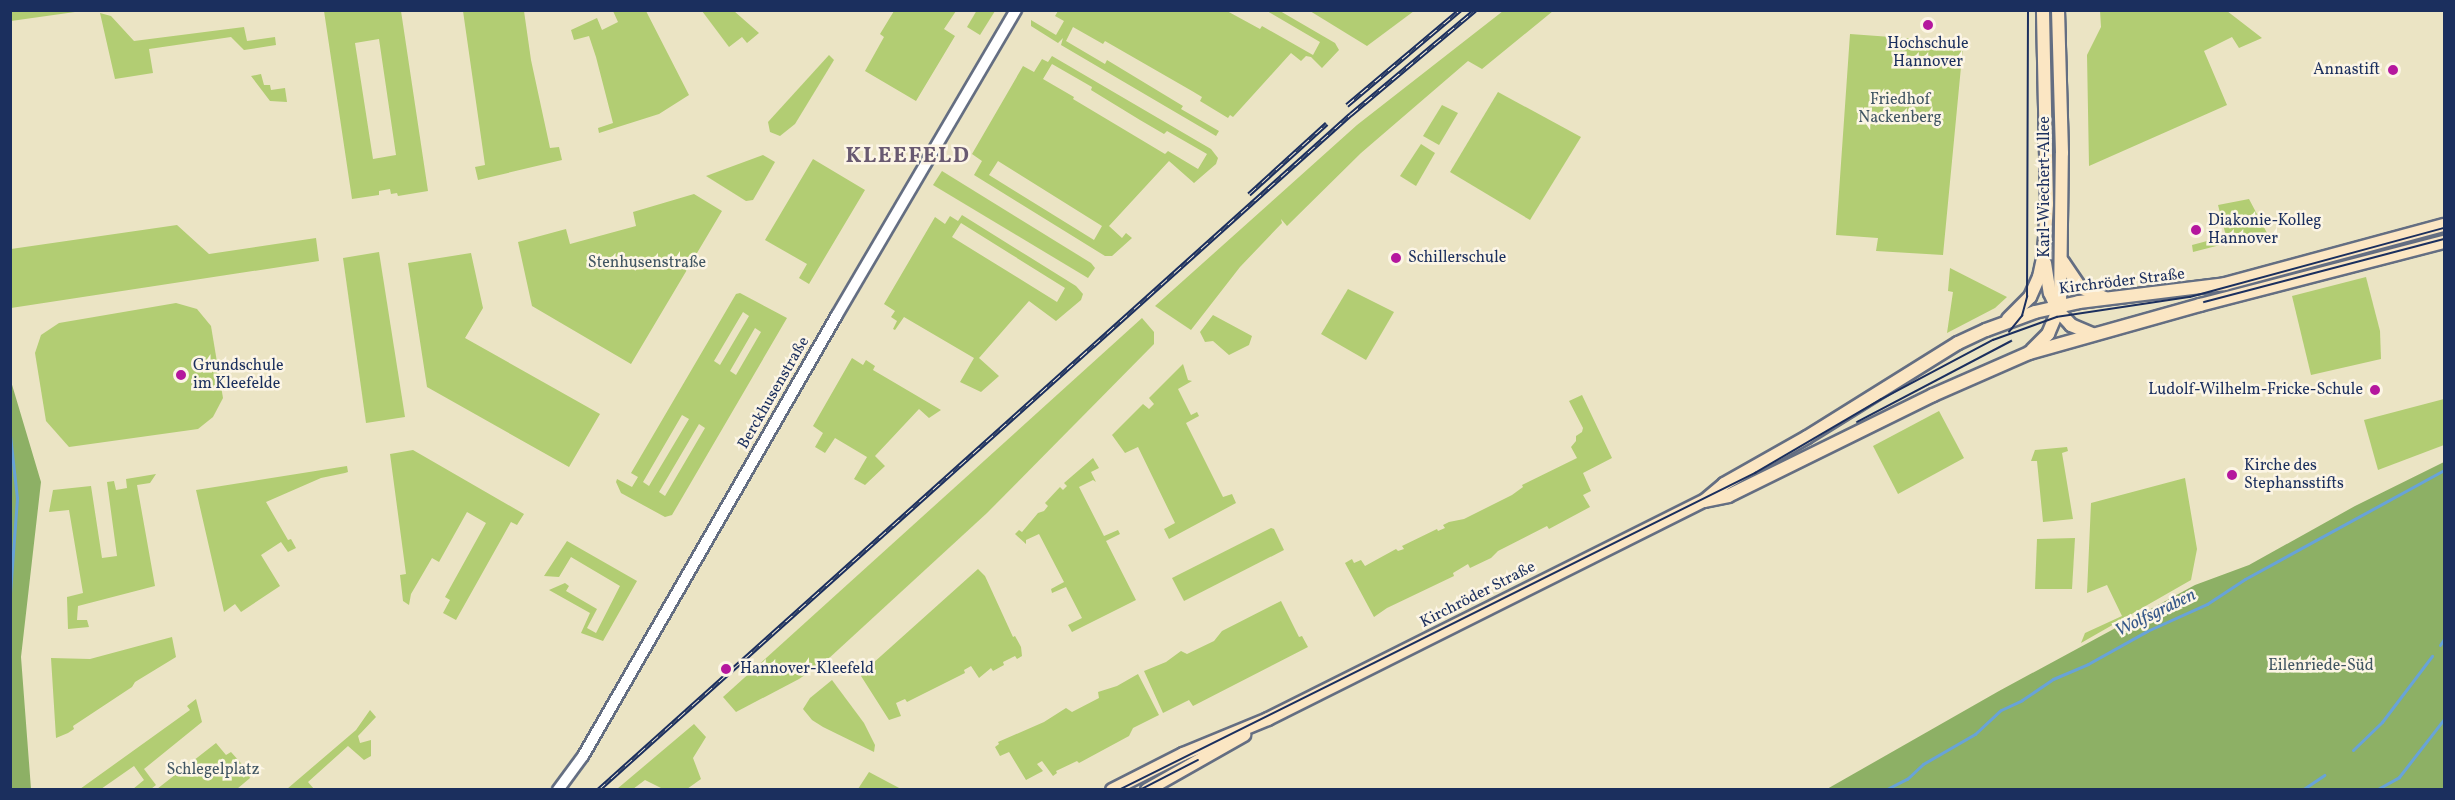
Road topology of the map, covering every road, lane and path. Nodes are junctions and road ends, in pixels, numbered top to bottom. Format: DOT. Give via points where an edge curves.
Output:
graph roads {
  1 [pos="1016,10"];
  2 [pos="2043,10"];
  3 [pos="2058,10"];
  4 [pos="2445,225"];
  5 [pos="2445,242"];
  6 [pos="2044,253"];
  7 [pos="2062,261"];
  8 [pos="2106,298"];
  9 [pos="2058,308"];
  10 [pos="2002,323"];
  11 [pos="2092,334"];
  12 [pos="2029,353"];
  13 [pos="1829,423"];
  14 [pos="1837,442"];
  15 [pos="1704,501"];
  16 [pos="1268,719"];
  17 [pos="558,789"];
  18 [pos="1112,789"];
  19 [pos="1147,789"];
  1 -- 17 [label="street, Berckhusenstraße" via="583,756"];
  2 -- 6 [label="main road, Karl-Wiechert-Allee" via="2047,204"];
  3 -- 7 [label="main road, Karl-Wiechert-Allee"];
  4 -- 8 [label="main road, Kirchröder Straße" via="2225,284"];
  5 -- 11 [label="main road, Kirchröder Straße"];
  6 -- 9 [label="main road" via="2049,285"];
  6 -- 10 [label="main road, Karl-Wiechert-Allee" via="2030,297"];
  7 -- 8 [label="main road" via="2080,287"];
  7 -- 9 [label="main road, Karl-Wiechert-Allee"];
  8 -- 9 [label="main road, Kirchröder Straße"];
  9 -- 10 [label="main road, Kirchröder Straße"];
  9 -- 11 [label="main road" via="2071,325"];
  9 -- 12 [label="main road, Karl-Wiechert-Allee" via="2048,334"];
  10 -- 13 [label="main road, Kirchröder Straße" via="1958,343"];
  11 -- 12 [label="main road, Kirchröder Straße"];
  12 -- 14 [label="main road, Kirchröder Straße"];
  13 -- 14 [label="main road" via="1828,436"];
  13 -- 15 [label="main road, Kirchröder Straße" via="1724,484"];
  14 -- 15 [label="main road, Kirchröder Straße" via="1728,496"];
  15 -- 16 [label="main road, Kirchröder Straße"];
  16 -- 18 [label="main road, Kirchröder Straße" via="1182,754"];
  16 -- 19 [label="main road, Kirchröder Straße"];
}
